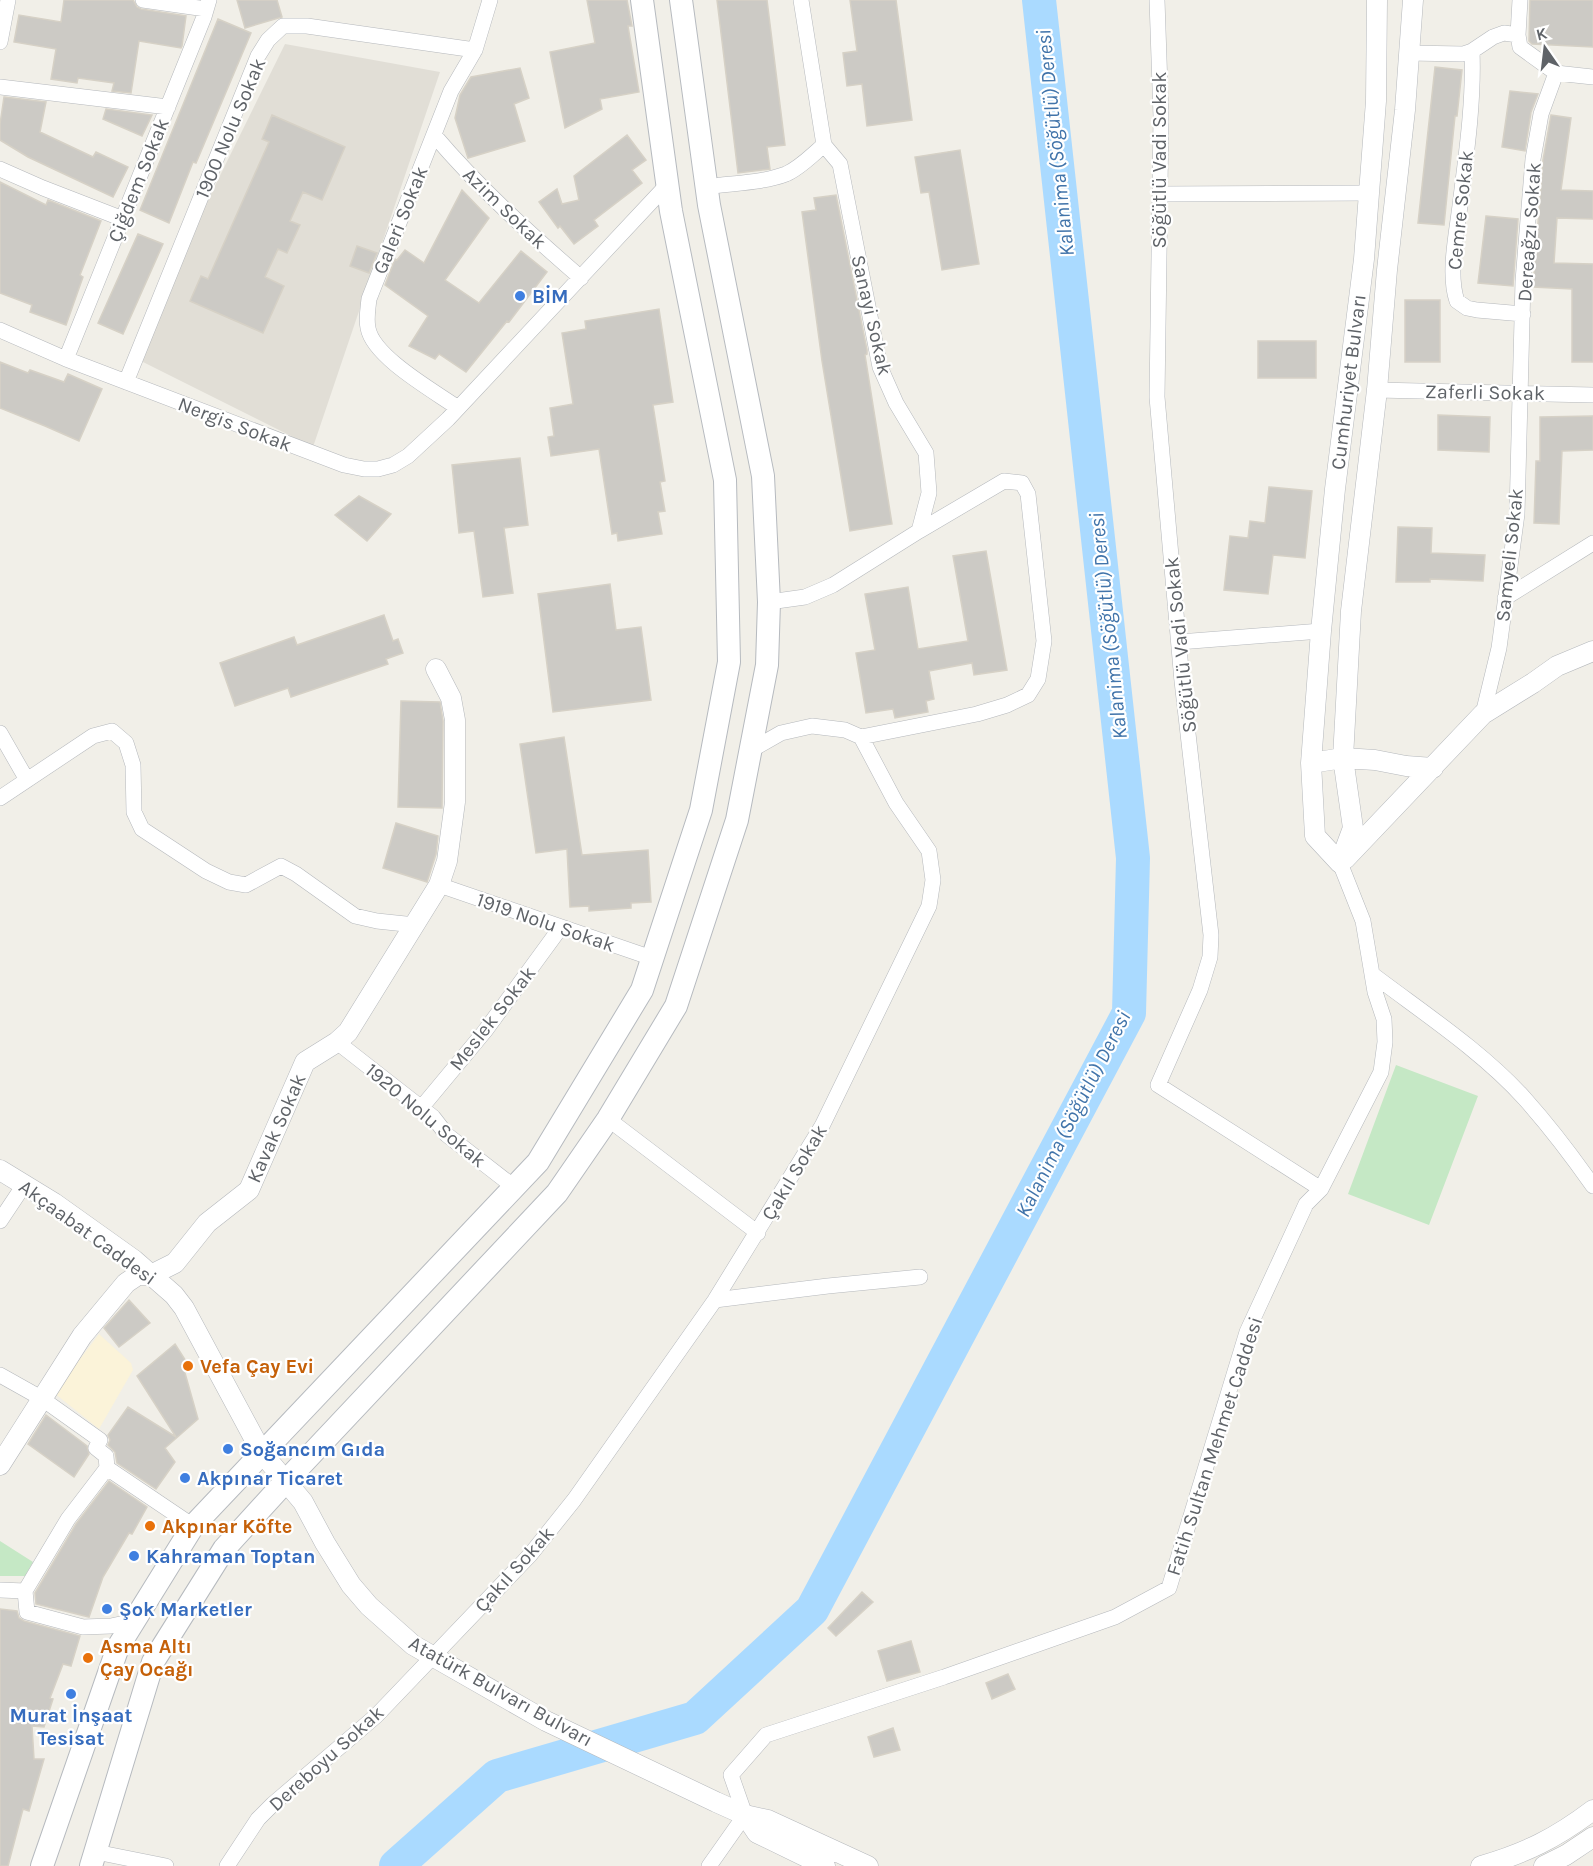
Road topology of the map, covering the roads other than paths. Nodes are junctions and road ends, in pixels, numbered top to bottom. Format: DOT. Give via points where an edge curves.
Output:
graph roads {
  1 [pos="8,0"];
  2 [pos="143,0"];
  3 [pos="489,0"];
  4 [pos="642,0"];
  5 [pos="681,0"];
  6 [pos="801,0"];
  7 [pos="1157,0"];
  8 [pos="1377,0"];
  9 [pos="1413,0"];
  10 [pos="1520,0"];
  11 [pos="207,5"];
  12 [pos="1518,35"];
  13 [pos="0,42"];
  14 [pos="475,50"];
  15 [pos="1472,51"];
  16 [pos="1409,53"];
  17 [pos="1556,73"];
  18 [pos="1593,77"];
  19 [pos="0,87"];
  20 [pos="168,107"];
  21 [pos="434,135"];
  22 [pos="824,145"];
  23 [pos="0,169"];
  24 [pos="667,185"];
  25 [pos="706,187"];
  26 [pos="1369,193"];
  27 [pos="1160,194"];
  28 [pos="123,219"];
  29 [pos="581,278"];
  30 [pos="1523,314"];
  31 [pos="0,330"];
  32 [pos="66,359"];
  33 [pos="126,382"];
  34 [pos="1377,390"];
  35 [pos="1520,393"];
  36 [pos="1593,395"];
  37 [pos="458,408"];
  38 [pos="919,531"];
  39 [pos="1593,543"];
  40 [pos="1505,598"];
  41 [pos="769,602"];
  42 [pos="1321,631"];
  43 [pos="1179,642"];
  44 [pos="1593,651"];
  45 [pos="436,669"];
  46 [pos="1483,714"];
  47 [pos="0,733"];
  48 [pos="861,737"];
  49 [pos="751,750"];
  50 [pos="1343,758"];
  51 [pos="1311,763"];
  52 [pos="1433,768"];
  53 [pos="27,780"];
  54 [pos="0,798"];
  55 [pos="1340,863"];
  56 [pos="439,885"];
  57 [pos="415,925"];
  58 [pos="561,927"];
  59 [pos="652,958"];
  60 [pos="1372,974"];
  61 [pos="337,1042"];
  62 [pos="421,1108"];
  63 [pos="608,1119"];
  64 [pos="0,1170"];
  65 [pos="24,1185"];
  66 [pos="1593,1186"];
  67 [pos="514,1187"];
  68 [pos="1321,1190"];
  69 [pos="0,1221"];
  70 [pos="758,1233"];
  71 [pos="151,1275"];
  72 [pos="920,1277"];
  73 [pos="716,1300"];
  74 [pos="0,1376"];
  75 [pos="41,1398"];
  76 [pos="262,1452"];
  77 [pos="0,1465"];
  78 [pos="106,1468"];
  79 [pos="286,1481"];
  80 [pos="193,1526"];
  81 [pos="0,1590"];
  82 [pos="25,1591"];
  83 [pos="134,1622"];
  84 [pos="432,1656"];
  85 [pos="1593,1809"];
  86 [pos="745,1815"];
  87 [pos="1593,1837"];
  88 [pos="93,1859"];
  89 [pos="42,1866"];
  90 [pos="166,1866"];
  91 [pos="227,1866"];
  92 [pos="709,1866"];
  93 [pos="825,1866"];
  94 [pos="868,1866"];
  95 [pos="1481,1866"];
  96 [pos="1544,1866"];
  1 -- 13 [label="street"];
  2 -- 11 [label="street"];
  3 -- 14 [label="street, Galeri Sokak"];
  4 -- 24 [label="main road"];
  5 -- 25 [label="main road"];
  6 -- 22 [label="street, Sanayi Sokak"];
  7 -- 27 [label="street, Söğütlü Vadi Sokak"];
  8 -- 26 [label="street, Cumhuriyet Bulvarı" via="1376,101"];
  9 -- 16 [label="street, Cumhuriyet Bulvarı"];
  10 -- 12 [label="street"];
  11 -- 20 [label="street, Çiğdem Sokak"];
  12 -- 15 [label="street" via="1504,33"];
  12 -- 17 [label="street" via="1520,47 1526,53"];
  14 -- 21 [label="street, Galeri Sokak"];
  14 -- 33 [label="street, 1900 Nolu Sokak" via="307,26 283,26 268,40 258,56"];
  15 -- 16 [label="street"];
  15 -- 30 [label="street, Cemre Sokak" via="1453,290 1457,302 1467,308"];
  16 -- 34 [label="street, Cumhuriyet Bulvarı"];
  17 -- 18 [label="street"];
  17 -- 30 [label="street, Dereağzı Sokak" via="1541,114 1533,159"];
  19 -- 20 [label="street"];
  20 -- 28 [label="street, Çiğdem Sokak"];
  21 -- 29 [label="street, Azim Sokak" via="458,164"];
  21 -- 37 [label="street, Galeri Sokak" via="369,299 368,327 374,343 387,358"];
  22 -- 25 [label="street" via="787,173"];
  22 -- 38 [label="street, Sanayi Sokak" via="840,164 880,367 926,453 929,493"];
  23 -- 28 [label="street"];
  24 -- 29 [label="street, Nergis Sokak"];
  24 -- 59 [label="main road" via="725,480 729,662 700,810"];
  25 -- 41 [label="main road" via="763,476"];
  26 -- 27 [label="street"];
  26 -- 42 [label="street, Cumhuriyet Bulvarı"];
  27 -- 43 [label="street, Söğütlü Vadi Sokak" via="1157,397"];
  28 -- 32 [label="street, Çiğdem Sokak"];
  29 -- 37 [label="street, Nergis Sokak"];
  30 -- 35 [label="street, Dereağzı Sokak"];
  31 -- 32 [label="street, Nergis Sokak"];
  32 -- 33 [label="street, Nergis Sokak"];
  33 -- 37 [label="street, Nergis Sokak" via="344,465 364,469 393,465 408,456"];
  34 -- 35 [label="street, Zaferli Sokak"];
  34 -- 50 [label="street, Cumhuriyet Bulvarı" via="1351,611"];
  35 -- 36 [label="street, Zaferli Sokak"];
  35 -- 40 [label="street, Samyeli Sokak" via="1517,514"];
  38 -- 41 [label="street" via="833,585 805,597"];
  38 -- 48 [label="street" via="1004,481 1022,483 1028,494 1044,641 1038,679 1028,695 1007,705"];
  39 -- 40 [label="street"];
  40 -- 46 [label="street, Samyeli Sokak" via="1499,648"];
  41 -- 49 [label="main road" via="767,665"];
  42 -- 43 [label="street"];
  42 -- 51 [label="street, Cumhuriyet Bulvarı"];
  43 -- 68 [label="street, Söğütlü Vadi Sokak" via="1211,935 1210,957 1200,990 1158,1085"];
  44 -- 46 [label="street" via="1557,666"];
  45 -- 56 [label="street, Kavak Sokak" via="451,698 455,720 455,802 447,861"];
  46 -- 52 [label="street"];
  47 -- 53 [label="street"];
  48 -- 49 [label="street" via="845,729 812,726 781,733"];
  48 -- 70 [label="street, Çakıl Sokak" via="896,803 929,851 933,880 929,906 822,1126"];
  49 -- 63 [label="main road" via="737,820 676,1006"];
  50 -- 51 [label="street"];
  50 -- 52 [label="street"];
  50 -- 55 [label="street, Cumhuriyet Bulvarı" via="1353,828"];
  51 -- 55 [label="street, Cumhuriyet Bulvarı" via="1315,836"];
  52 -- 55 [label="street"];
  53 -- 54 [label="street"];
  53 -- 57 [label="street" via="93,736 112,731 126,744 133,765 134,812 142,829 171,849 206,871 246,885 280,866 355,916"];
  55 -- 60 [label="street, Fatih Sultan Mehmet Caddesi" via="1363,921"];
  56 -- 57 [label="street, Kavak Sokak"];
  56 -- 58 [label="street, 1919 Nolu Sokak"];
  57 -- 61 [label="street, Kavak Sokak" via="348,1032"];
  58 -- 59 [label="street, 1919 Nolu Sokak"];
  58 -- 62 [label="street, Meslek Sokak" via="485,1031"];
  59 -- 67 [label="main road" via="642,990 538,1162"];
  60 -- 66 [label="street" via="1473,1051 1524,1098"];
  60 -- 68 [label="street, Fatih Sultan Mehmet Caddesi" via="1384,1019 1381,1072"];
  61 -- 62 [label="street, 1920 Nolu Sokak"];
  61 -- 71 [label="street, Kavak Sokak" via="305,1062 249,1190 207,1223 175,1263"];
  62 -- 67 [label="street, 1920 Nolu Sokak"];
  63 -- 70 [label="street"];
  63 -- 79 [label="main road" via="557,1194"];
  64 -- 65 [label="street, Akçaabat Caddesi"];
  65 -- 69 [label="street"];
  65 -- 71 [label="street, Akçaabat Caddesi"];
  67 -- 76 [label="main road"];
  68 -- 86 [label="street, Fatih Sultan Mehmet Caddesi" via="1306,1204 1247,1332 1169,1588 1115,1617 766,1736 731,1775"];
  70 -- 73 [label="street, Çakıl Sokak"];
  71 -- 75 [label="street, Kavak Sokak" via="138,1275 126,1283 82,1336"];
  71 -- 76 [label="street, Akçaabat Caddesi" via="184,1308"];
  72 -- 73 [label="street"];
  73 -- 84 [label="street, Çakıl Sokak" via="574,1500 530,1555"];
  74 -- 75 [label="street"];
  75 -- 77 [label="street, Kavak Sokak"];
  75 -- 78 [label="street" via="100,1440 96,1448 106,1456"];
  76 -- 79 [label="street, Akçaabat Caddesi"];
  76 -- 80 [label="main road"];
  78 -- 80 [label="street"];
  78 -- 82 [label="street" via="68,1519"];
  79 -- 84 [label="street, Atatürk Bulvarı Bulvarı" via="303,1502 351,1585 387,1623"];
  79 -- 88 [label="main road" via="224,1549 153,1662"];
  80 -- 83 [label="main road"];
  81 -- 82 [label="street"];
  82 -- 83 [label="street" via="27,1612 83,1627"];
  83 -- 89 [label="main road" via="118,1647"];
  84 -- 86 [label="street, Atatürk Bulvarı Bulvarı" via="546,1721"];
  84 -- 91 [label="street, Dereboyu Sokak" via="376,1716 258,1819"];
  85 -- 95 [label="street" via="1540,1845"];
  86 -- 92 [label="street"];
  86 -- 93 [label="street, Atatürk Bulvarı Bulvarı" via="757,1833"];
  86 -- 94 [label="street, Atatürk Bulvarı Bulvarı" via="768,1820"];
  87 -- 96 [label="street"];
  88 -- 90 [label="street"];
}
